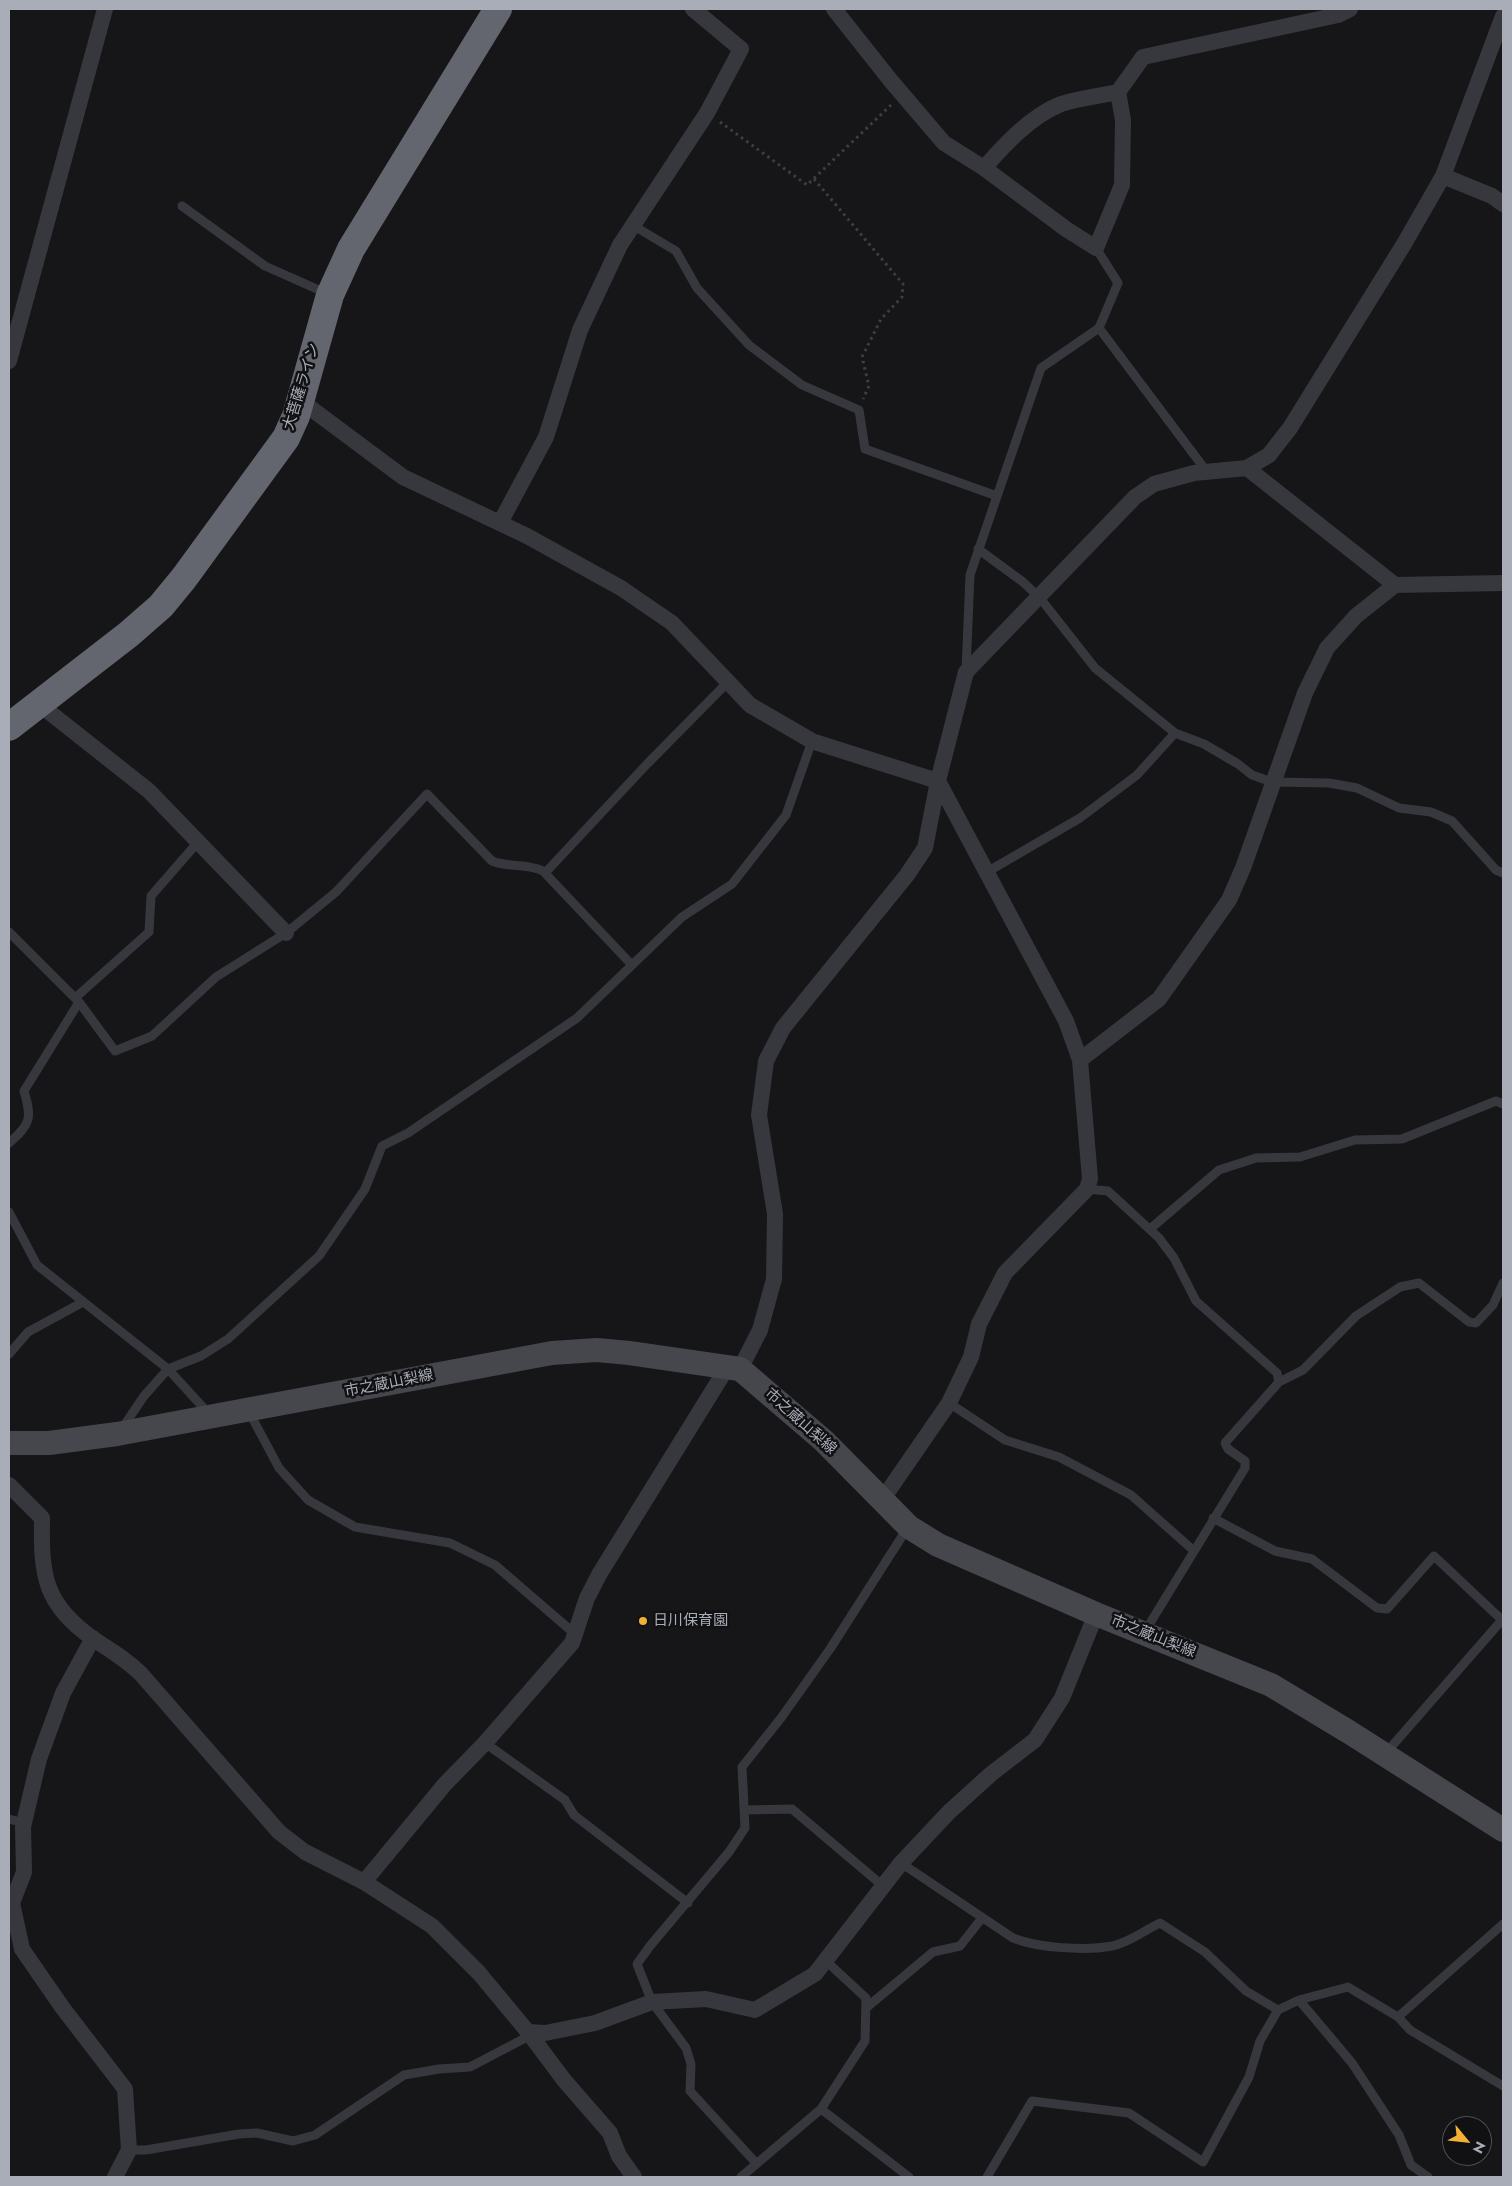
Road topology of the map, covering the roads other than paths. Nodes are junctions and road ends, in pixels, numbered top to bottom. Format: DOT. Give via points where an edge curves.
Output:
graph roads {
  1 [pos="105,9"];
  2 [pos="498,9"];
  3 [pos="693,9"];
  4 [pos="834,9"];
  5 [pos="1350,9"];
  6 [pos="1503,16"];
  7 [pos="1118,92"];
  8 [pos="984,168"];
  9 [pos="1443,176"];
  10 [pos="1503,204"];
  11 [pos="182,206"];
  12 [pos="634,226"];
  13 [pos="1096,248"];
  14 [pos="330,295"];
  15 [pos="1100,328"];
  16 [pos="9,361"];
  17 [pos="301,401"];
  18 [pos="1246,468"];
  19 [pos="1207,472"];
  20 [pos="996,496"];
  21 [pos="500,523"];
  22 [pos="978,549"];
  23 [pos="1503,583"];
  24 [pos="1395,585"];
  25 [pos="1040,598"];
  26 [pos="966,672"];
  27 [pos="727,683"];
  28 [pos="39,704"];
  29 [pos="9,727"];
  30 [pos="1175,734"];
  31 [pos="812,741"];
  32 [pos="938,781"];
  33 [pos="1272,782"];
  34 [pos="198,842"];
  35 [pos="987,872"];
  36 [pos="545,873"];
  37 [pos="1503,873"];
  38 [pos="9,932"];
  39 [pos="286,933"];
  40 [pos="631,964"];
  41 [pos="77,1000"];
  42 [pos="1080,1060"];
  43 [pos="1503,1104"];
  44 [pos="9,1143"];
  45 [pos="1087,1189"];
  46 [pos="9,1212"];
  47 [pos="1150,1229"];
  48 [pos="1503,1283"];
  49 [pos="83,1302"];
  50 [pos="9,1354"];
  51 [pos="734,1368"];
  52 [pos="168,1369"];
  53 [pos="1279,1382"];
  54 [pos="950,1403"];
  55 [pos="248,1410"];
  56 [pos="211,1417"];
  57 [pos="118,1434"];
  58 [pos="9,1443"];
  59 [pos="9,1485"];
  60 [pos="882,1500"];
  61 [pos="1213,1518"];
  62 [pos="909,1527"];
  63 [pos="1193,1550"];
  64 [pos="1096,1614"];
  65 [pos="1502,1619"];
  66 [pos="575,1634"];
  67 [pos="1144,1634"];
  68 [pos="94,1638"];
  69 [pos="484,1742"];
  70 [pos="1385,1754"];
  71 [pos="745,1810"];
  72 [pos="16,1821"];
  73 [pos="1503,1830"];
  74 [pos="901,1863"];
  75 [pos="364,1882"];
  76 [pos="884,1886"];
  77 [pos="688,1903"];
  78 [pos="982,1918"];
  79 [pos="1503,1924"];
  80 [pos="826,1961"];
  81 [pos="1299,2000"];
  82 [pos="652,2002"];
  83 [pos="866,2008"];
  84 [pos="1278,2010"];
  85 [pos="1398,2017"];
  86 [pos="530,2034"];
  87 [pos="1503,2086"];
  88 [pos="821,2109"];
  89 [pos="129,2150"];
  90 [pos="756,2162"];
  91 [pos="114,2177"];
  92 [pos="634,2177"];
  93 [pos="741,2177"];
  94 [pos="909,2177"];
  95 [pos="988,2177"];
  96 [pos="1428,2177"];
  1 -- 16 [label="street"];
  2 -- 14 [label="highway, 大菩薩ライン" via="351,249"];
  3 -- 12 [label="street" via="741,49 707,112"];
  4 -- 8 [label="street" via="944,143"];
  5 -- 7 [label="street" via="1338,15 1143,57"];
  6 -- 9 [label="street"];
  7 -- 8 [label="street" via="1061,104 1038,117 1002,147"];
  7 -- 13 [label="street" via="1123,120 1122,185"];
  8 -- 13 [label="street"];
  9 -- 10 [label="street" via="1492,196"];
  9 -- 18 [label="street" via="1290,428 1269,455"];
  11 -- 14 [label="lane" via="265,266"];
  12 -- 20 [label="lane" via="676,251 697,288 749,345 802,385 858,410 865,449"];
  12 -- 21 [label="street" via="620,245 580,330 546,437"];
  13 -- 15 [label="lane" via="1118,283"];
  14 -- 17 [label="highway, 大菩薩ライン"];
  15 -- 19 [label="lane"];
  15 -- 20 [label="lane" via="1041,368"];
  17 -- 21 [label="street" via="404,477"];
  17 -- 28 [label="highway, 大菩薩ライン" via="286,438 167,599 129,634"];
  18 -- 19 [label="street"];
  18 -- 24 [label="street"];
  19 -- 25 [label="street" via="1154,484 1135,497"];
  20 -- 22 [label="lane"];
  21 -- 27 [label="street" via="621,588 672,623"];
  22 -- 25 [label="lane"];
  22 -- 26 [label="lane" via="970,575"];
  23 -- 24 [label="street"];
  24 -- 33 [label="street" via="1356,616 1327,648 1305,693"];
  25 -- 26 [label="street"];
  25 -- 30 [label="lane" via="1095,668"];
  26 -- 32 [label="street"];
  27 -- 31 [label="street" via="750,705"];
  27 -- 36 [label="lane"];
  28 -- 29 [label="highway, 大菩薩ライン"];
  28 -- 34 [label="street" via="149,791"];
  30 -- 33 [label="lane" via="1204,744 1252,775"];
  30 -- 35 [label="lane" via="1137,775 1080,818"];
  31 -- 32 [label="street"];
  31 -- 40 [label="lane" via="786,815 732,884 682,916"];
  32 -- 35 [label="street"];
  32 -- 51 [label="street" via="925,848 907,875 783,1028 766,1061 759,1115 775,1214 774,1279 760,1330"];
  33 -- 37 [label="lane" via="1329,783 1357,788 1399,808 1431,812 1452,821 1496,870"];
  33 -- 42 [label="street" via="1243,868 1223,908 1159,999"];
  34 -- 39 [label="street"];
  34 -- 41 [label="lane" via="151,896 148,932"];
  35 -- 42 [label="street" via="1066,1021"];
  36 -- 39 [label="lane" via="530,865 504,866 492,861 427,794 336,892"];
  36 -- 40 [label="lane"];
  38 -- 41 [label="lane"];
  39 -- 41 [label="lane" via="216,977 152,1036 115,1051"];
  40 -- 52 [label="lane" via="577,1018 408,1133 382,1146 365,1189 319,1256 228,1339 201,1356"];
  41 -- 44 [label="lane" via="24,1091 30,1113 24,1130"];
  42 -- 45 [label="street" via="1090,1179"];
  43 -- 47 [label="lane" via="1496,1101 1402,1139 1355,1140 1300,1157 1256,1158 1219,1170"];
  45 -- 47 [label="lane" via="1108,1191"];
  45 -- 54 [label="street" via="1005,1273 979,1324 971,1357"];
  46 -- 49 [label="lane" via="37,1265"];
  47 -- 53 [label="lane" via="1174,1258 1196,1300 1277,1373"];
  48 -- 53 [label="lane" via="1493,1305 1476,1323 1469,1322 1420,1284 1400,1287 1356,1316 1303,1370"];
  49 -- 50 [label="lane" via="28,1332"];
  49 -- 52 [label="lane"];
  51 -- 55 [label="main road, 市之蔵山梨線" via="629,1352 575,1351 505,1360"];
  51 -- 60 [label="main road, 市之蔵山梨線" via="824,1441"];
  51 -- 66 [label="street" via="600,1573 587,1598"];
  52 -- 56 [label="lane"];
  52 -- 57 [label="lane" via="144,1396"];
  53 -- 61 [label="lane" via="1225,1443 1245,1461 1245,1468"];
  54 -- 60 [label="street"];
  54 -- 63 [label="lane" via="1005,1440 1059,1457 1131,1495"];
  55 -- 56 [label="main road, 市之蔵山梨線"];
  55 -- 66 [label="lane" via="280,1468 308,1500 355,1527 450,1543 495,1565"];
  56 -- 57 [label="main road, 市之蔵山梨線"];
  57 -- 58 [label="main road, 市之蔵山梨線" via="49,1443"];
  59 -- 68 [label="street" via="42,1518 42,1560 48,1587 57,1605"];
  60 -- 62 [label="main road, 市之蔵山梨線"];
  61 -- 63 [label="lane"];
  61 -- 65 [label="lane" via="1275,1552 1312,1559 1377,1608 1386,1609 1434,1556"];
  62 -- 64 [label="main road, 市之蔵山梨線" via="938,1545"];
  62 -- 71 [label="lane" via="830,1649 742,1767"];
  63 -- 67 [label="lane"];
  64 -- 67 [label="main road, 市之蔵山梨線"];
  64 -- 74 [label="street" via="1062,1698 1035,1740 990,1774"];
  65 -- 70 [label="lane"];
  66 -- 69 [label="street" via="563,1655"];
  67 -- 70 [label="main road, 市之蔵山梨線" via="1271,1686"];
  68 -- 72 [label="street" via="63,1693"];
  68 -- 75 [label="street" via="125,1658 141,1674 280,1832 305,1852"];
  69 -- 75 [label="street"];
  69 -- 77 [label="lane" via="565,1800 574,1815"];
  70 -- 73 [label="main road, 市之蔵山梨線"];
  71 -- 76 [label="lane" via="792,1809"];
  71 -- 77 [label="lane" via="745,1828"];
  72 -- 89 [label="street" via="24,1872 12,1903 22,1949 125,2089"];
  74 -- 76 [label="street"];
  74 -- 78 [label="lane"];
  75 -- 86 [label="street" via="432,1926 479,1973"];
  76 -- 80 [label="street"];
  77 -- 82 [label="lane" via="637,1964"];
  78 -- 83 [label="lane" via="960,1946 933,1952"];
  78 -- 84 [label="lane" via="1027,1944 1057,1946 1113,1946 1160,1923 1205,1952 1246,1992"];
  79 -- 85 [label="lane"];
  80 -- 82 [label="street" via="816,1974 755,2010 706,1999"];
  80 -- 83 [label="lane" via="866,1998"];
  81 -- 84 [label="lane"];
  81 -- 85 [label="lane" via="1348,1987"];
  81 -- 96 [label="lane" via="1352,2063 1399,2135 1411,2165"];
  82 -- 86 [label="street" via="595,2023"];
  82 -- 90 [label="lane" via="686,2048 691,2064 690,2092"];
  83 -- 88 [label="lane" via="865,2041"];
  84 -- 95 [label="lane" via="1260,2041 1249,2077 1203,2162 1129,2113 1032,2101"];
  85 -- 87 [label="lane" via="1410,2030"];
  86 -- 89 [label="lane" via="470,2067 404,2075 315,2135 293,2140 257,2133 239,2134"];
  86 -- 92 [label="street" via="610,2133 619,2156"];
  88 -- 90 [label="lane"];
  88 -- 94 [label="lane"];
  89 -- 91 [label="street"];
  90 -- 93 [label="lane"];
}
